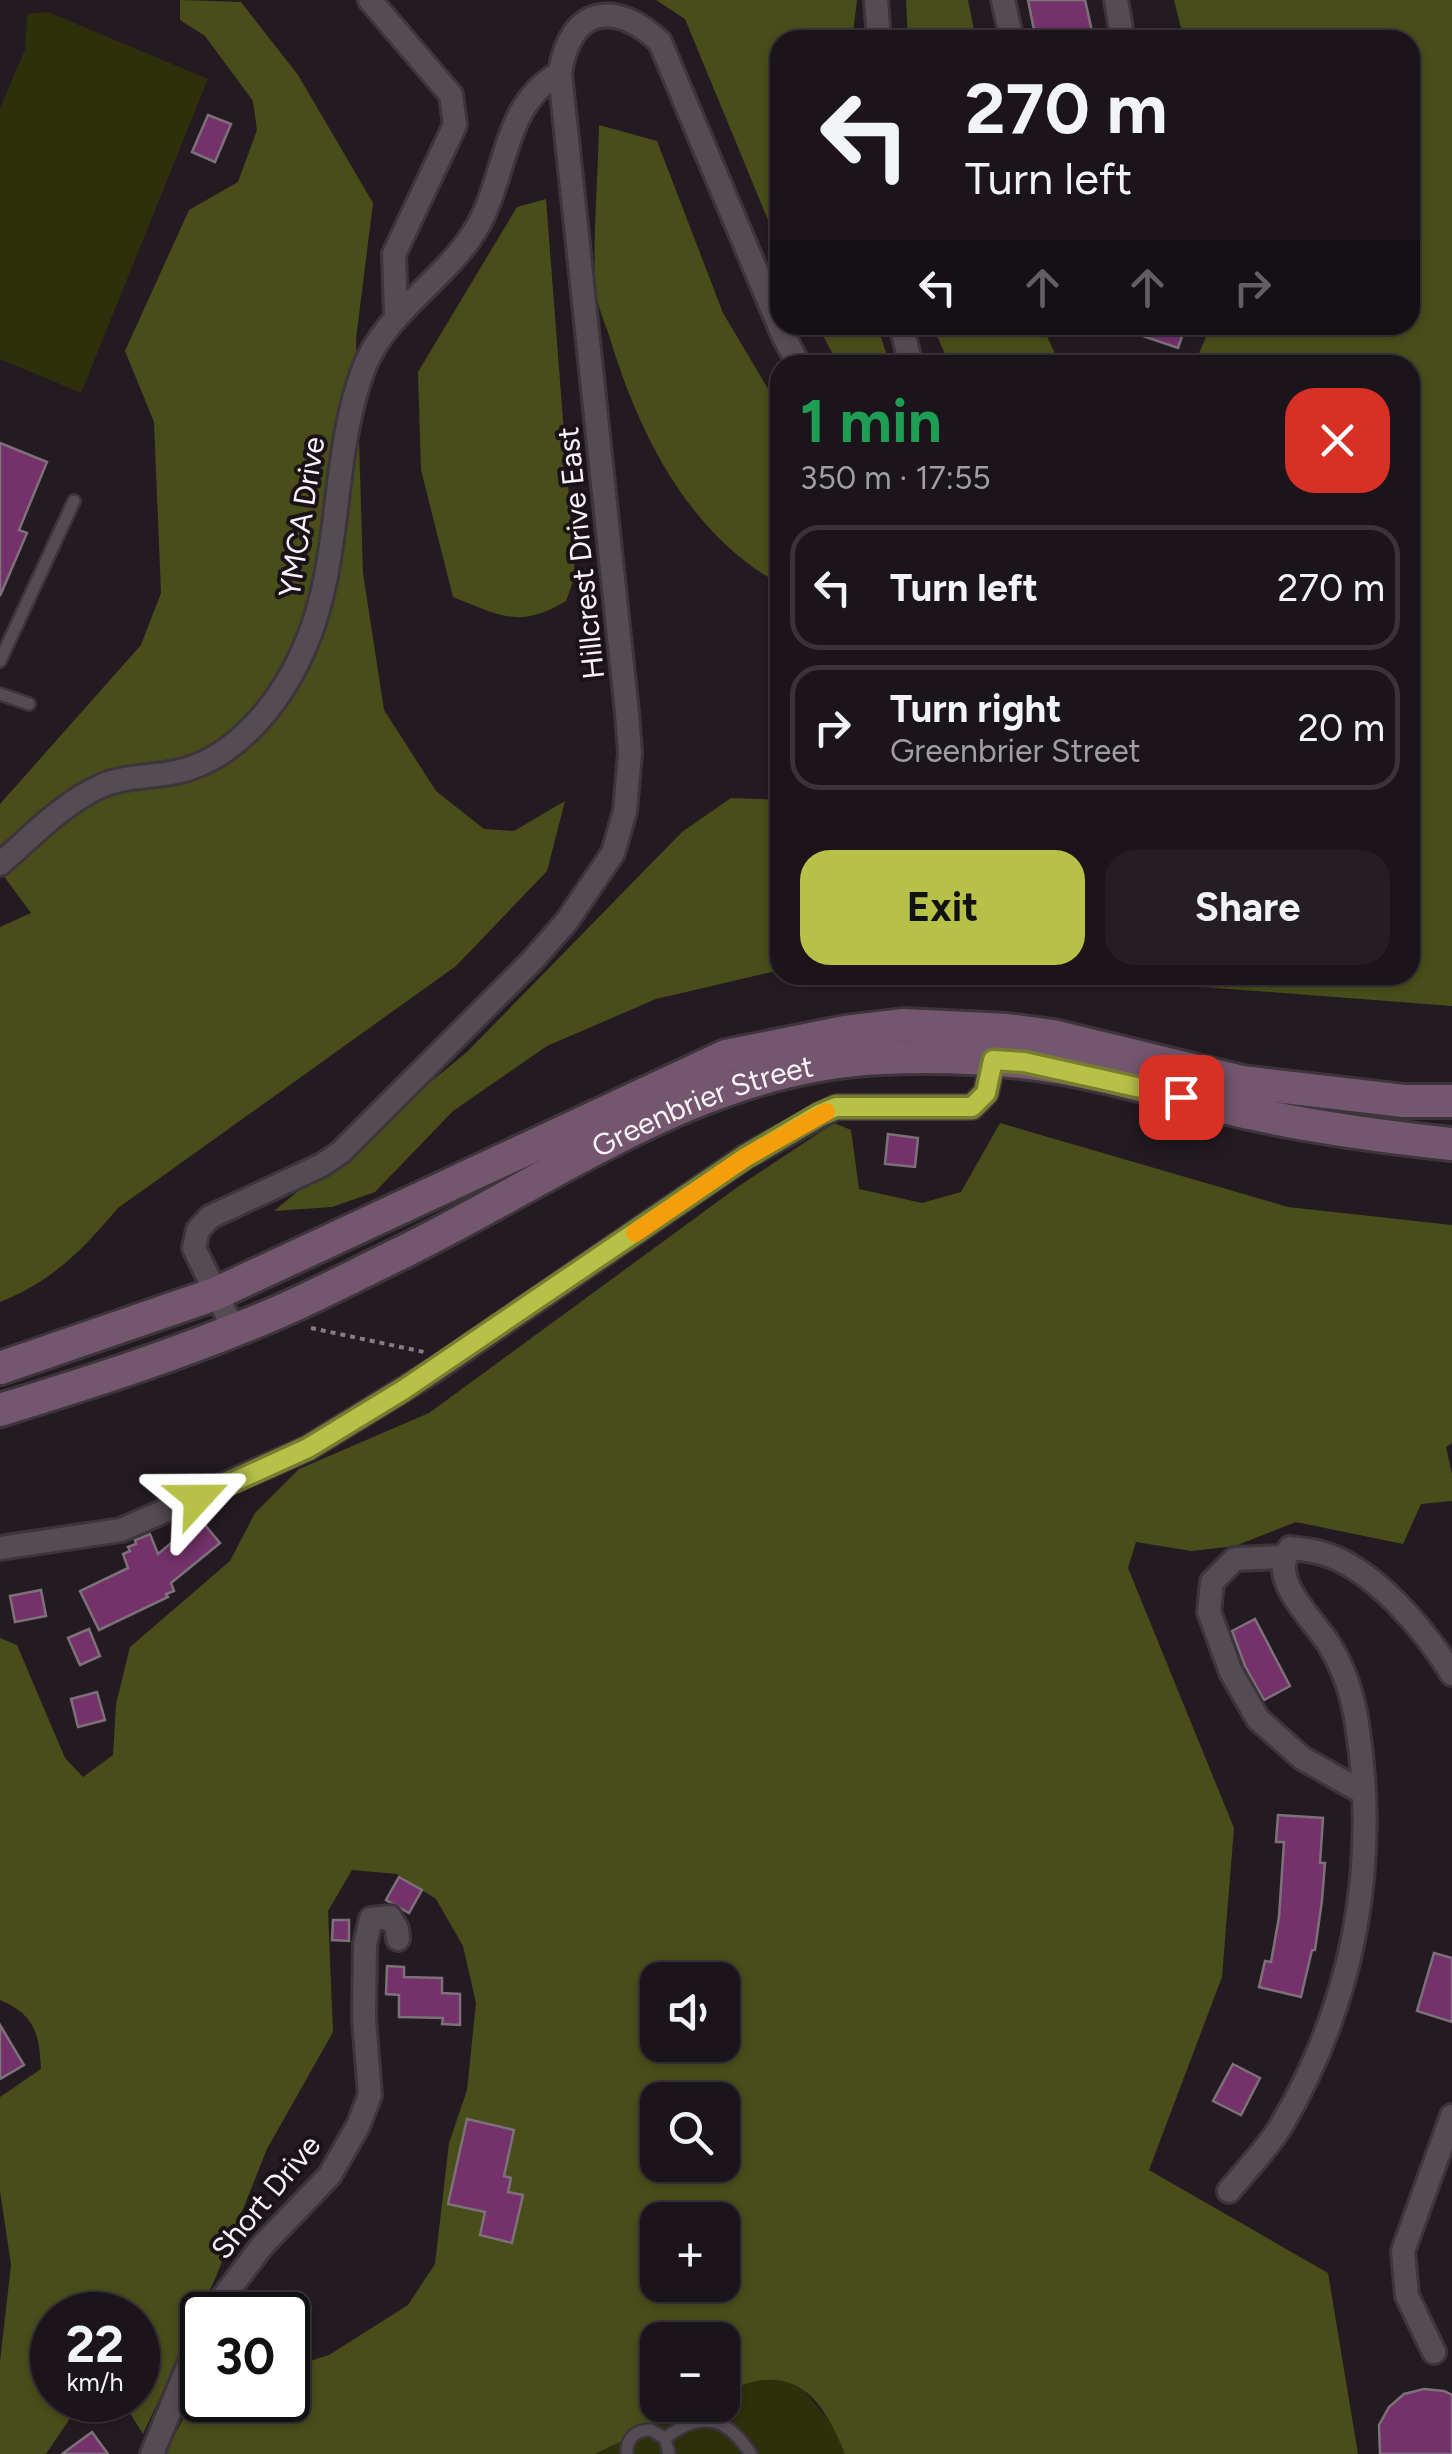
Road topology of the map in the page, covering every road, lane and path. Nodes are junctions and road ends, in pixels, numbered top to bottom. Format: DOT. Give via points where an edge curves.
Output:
graph roads {
  1 [pos="370,0"];
  2 [pos="876,0"];
  3 [pos="1003,0"];
  4 [pos="1116,0"];
  5 [pos="879,30"];
  6 [pos="1010,30"];
  7 [pos="1121,30"];
  8 [pos="560,73"];
  9 [pos="770,304"];
  10 [pos="396,316"];
  11 [pos="74,501"];
  12 [pos="0,661"];
  13 [pos="0,694"];
  14 [pos="29,704"];
  15 [pos="0,864"];
  16 [pos="993,1060"];
  17 [pos="1452,1100"];
  18 [pos="1452,1144"];
  19 [pos="216,1294"];
  20 [pos="249,1324"];
  21 [pos="454,1358"];
  22 [pos="0,1368"];
  23 [pos="0,1410"];
  24 [pos="0,1548"];
  25 [pos="1283,1557"];
  26 [pos="1452,1674"];
  27 [pos="1362,1792"];
  28 [pos="398,1939"];
  29 [pos="1452,2116"];
  30 [pos="1229,2192"];
  31 [pos="227,2292"];
  32 [pos="1434,2352"];
  33 [pos="180,2386"];
  34 [pos="664,2438"];
  35 [pos="152,2454"];
  36 [pos="627,2454"];
  37 [pos="669,2454"];
  38 [pos="750,2454"];
  1 -- 10 [label="street" via="451,95 455,124 394,254"];
  2 -- 5 [label="street"];
  3 -- 6 [label="street"];
  4 -- 7 [label="street"];
  8 -- 9 [label="street, Hillcrest Drive East" via="564,44 595,10 629,12 645,22 669,58"];
  8 -- 10 [label="street, YMCA Drive" via="521,111 483,217"];
  8 -- 19 [label="street, Hillcrest Drive East" via="627,713 626,810 613,852 567,921 370,1127 322,1165 210,1217 198,1230 194,1248"];
  10 -- 15 [label="street, YMCA Drive" via="364,369 349,418 312,631 270,706 206,762 114,781 81,797"];
  11 -- 12 [label="lane"];
  13 -- 14 [label="lane"];
  16 -- 18 [label="main road, Greenbrier Street" via="1258,1115"];
  16 -- 20 [label="main road, Greenbrier Street" via="848,1061 726,1088"];
  16 -- 21 [label="street" via="986,1093 972,1107 836,1107 819,1114"];
  17 -- 19 [label="main road, Greenbrier Street" via="1242,1082 1008,1030 904,1025 845,1032 697,1068"];
  19 -- 20 [label="street, Hillcrest Drive East"];
  19 -- 22 [label="main road, Greenbrier Street"];
  20 -- 21 [label="path"];
  20 -- 23 [label="main road, Greenbrier Street"];
  21 -- 24 [label="street" via="308,1448 198,1498 121,1530"];
  25 -- 26 [label="street" via="1290,1548 1322,1553 1352,1568 1391,1598"];
  25 -- 27 [label="street" via="1284,1576 1350,1689"];
  25 -- 27 [label="street" via="1236,1559 1212,1582 1209,1612 1258,1719 1302,1758"];
  27 -- 30 [label="street" via="1362,1902 1325,2037 1280,2128"];
  28 -- 31 [label="street, Short Drive" via="390,1918 371,1920 364,2019 370,2095 358,2126 330,2174"];
  29 -- 32 [label="street" via="1403,2251 1406,2296"];
  33 -- 35 [label="street"];
  34 -- 36 [label="lane" via="642,2430 629,2440"];
  34 -- 37 [label="lane"];
  34 -- 38 [label="lane" via="682,2425 715,2420 738,2434"];
}
